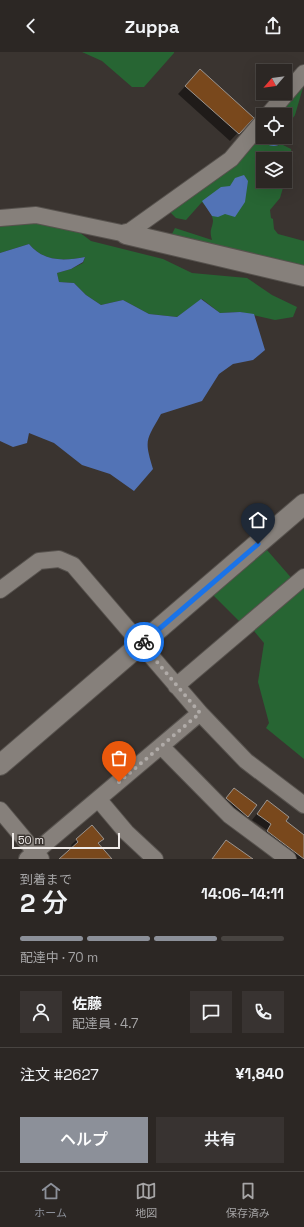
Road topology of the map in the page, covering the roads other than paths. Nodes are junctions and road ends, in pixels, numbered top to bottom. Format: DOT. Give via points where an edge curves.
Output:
graph roads {
  1 [pos="304,73"];
  2 [pos="274,108"];
  3 [pos="256,129"];
  4 [pos="0,218"];
  5 [pos="126,234"];
  6 [pos="304,276"];
  7 [pos="304,504"];
  8 [pos="304,577"];
  9 [pos="0,590"];
  10 [pos="142,644"];
  11 [pos="176,686"];
  12 [pos="200,713"];
  13 [pos="161,746"];
  14 [pos="2,758"];
  15 [pos="98,800"];
  16 [pos="304,805"];
  17 [pos="0,810"];
  18 [pos="35,857"];
  19 [pos="155,859"];
  20 [pos="288,859"];
  1 -- 2 [label="street"];
  3 -- 5 [label="street" via="231,159"];
  4 -- 5 [label="street" via="36,215"];
  5 -- 6 [label="street"];
  7 -- 10 [label="street"];
  8 -- 11 [label="street"];
  9 -- 10 [label="street" via="39,561 59,559 73,565"];
  10 -- 11 [label="street"];
  10 -- 14 [label="street"];
  11 -- 12 [label="street"];
  12 -- 13 [label="street"];
  12 -- 16 [label="street" via="246,761"];
  13 -- 15 [label="street"];
  13 -- 20 [label="street" via="229,815"];
  15 -- 18 [label="street"];
  15 -- 19 [label="street" via="126,832"];
  17 -- 18 [label="street"];
}
